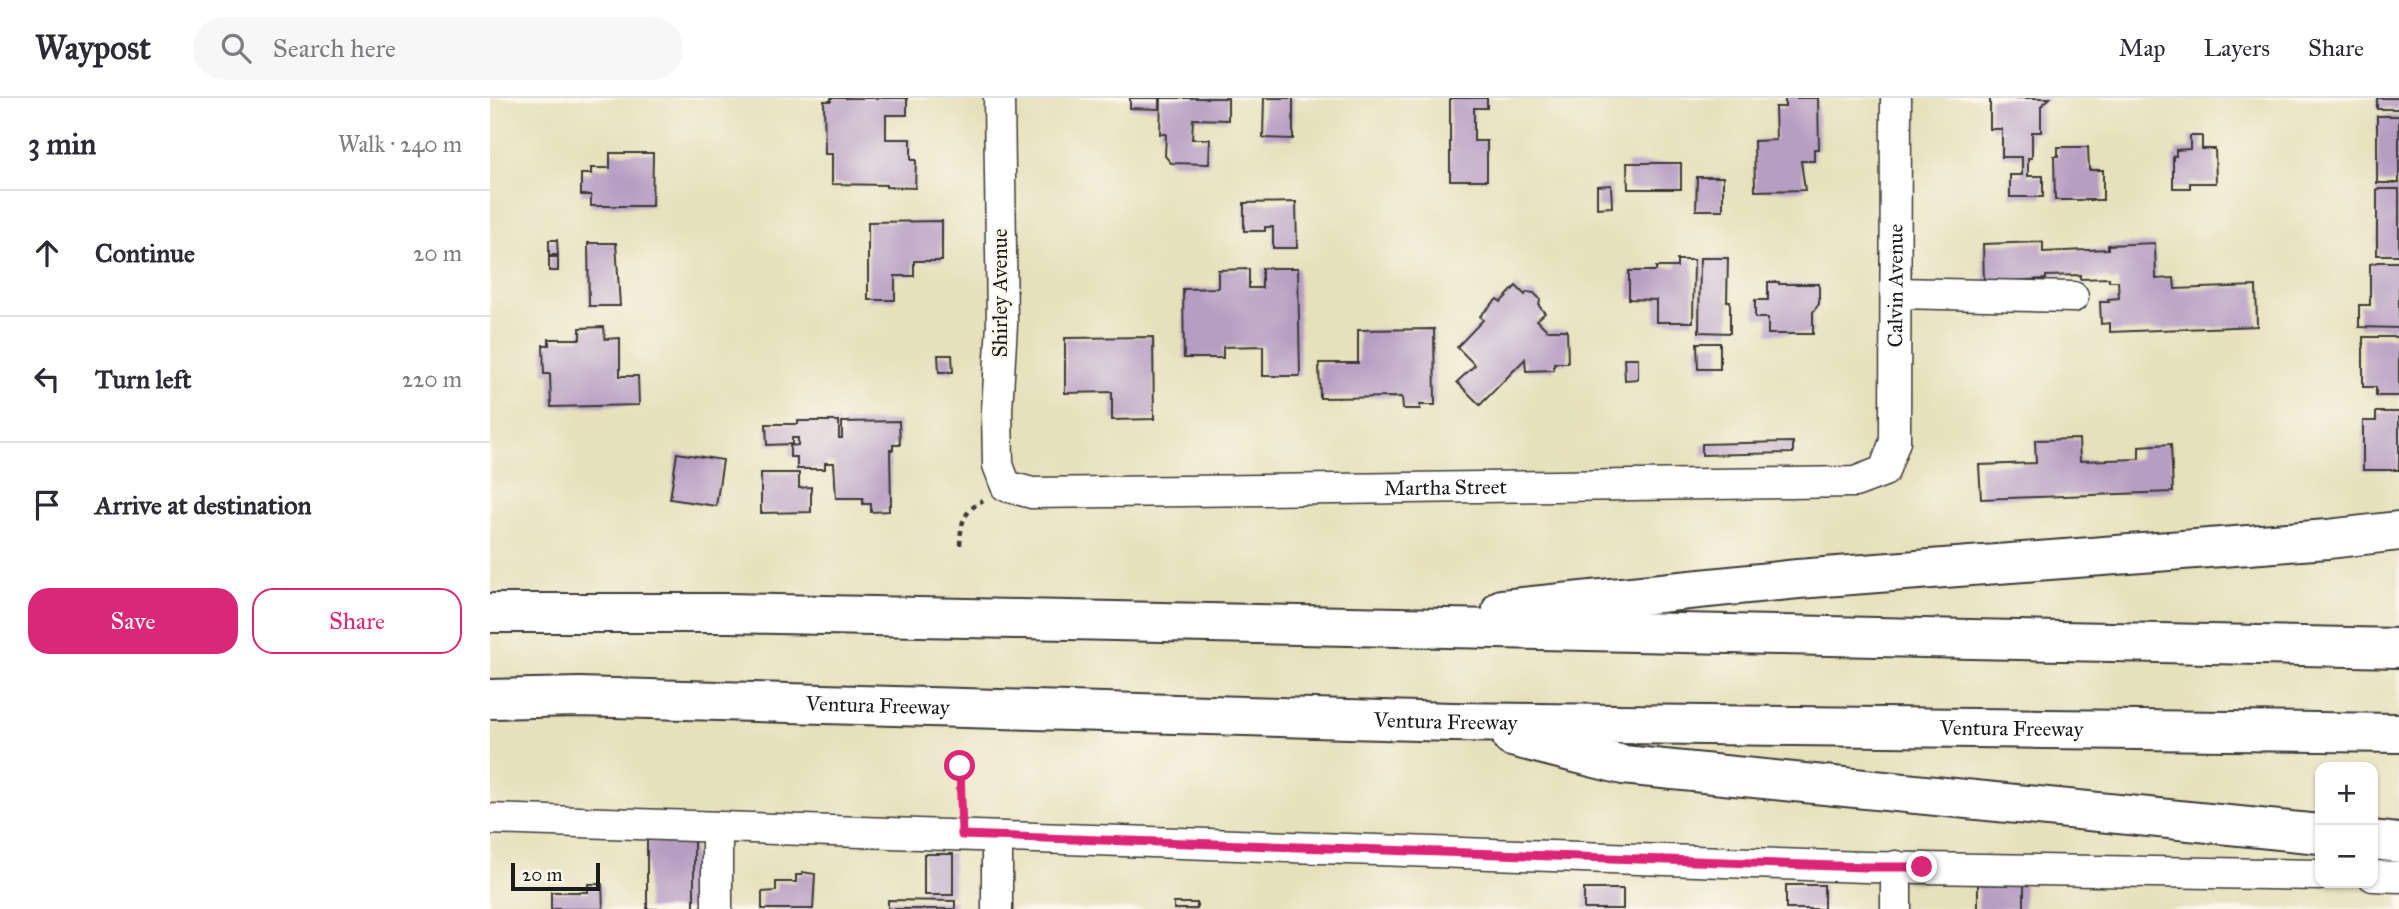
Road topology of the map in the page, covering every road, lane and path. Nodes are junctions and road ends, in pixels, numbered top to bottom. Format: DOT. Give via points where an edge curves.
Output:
graph roads {
  1 [pos="999,98"];
  2 [pos="1896,98"];
  3 [pos="1896,293"];
  4 [pos="2073,297"];
  5 [pos="1884,471"];
  6 [pos="1006,485"];
  7 [pos="2399,531"];
  8 [pos="960,545"];
  9 [pos="490,613"];
  10 [pos="1331,626"];
  11 [pos="2399,648"];
  12 [pos="490,699"];
  13 [pos="1452,722"];
  14 [pos="2399,733"];
  15 [pos="960,766"];
  16 [pos="490,820"];
  17 [pos="717,827"];
  18 [pos="2315,834"];
  19 [pos="962,835"];
  20 [pos="997,837"];
  21 [pos="2378,841"];
  22 [pos="2399,843"];
  23 [pos="1896,866"];
  24 [pos="2315,875"];
  25 [pos="2378,877"];
  26 [pos="2399,877"];
  27 [pos="717,909"];
  28 [pos="997,909"];
  29 [pos="1896,909"];
  1 -- 6 [label="street, Shirley Avenue" via="1002,324 998,465"];
  2 -- 3 [label="street, Calvin Avenue"];
  3 -- 4 [label="street"];
  3 -- 5 [label="street, Calvin Avenue" via="1895,441"];
  5 -- 6 [label="street, Martha Street" via="1855,482 1032,493"];
  6 -- 8 [label="path" via="976,504 961,522"];
  7 -- 10 [label="highway" via="1785,580"];
  9 -- 10 [label="highway" via="729,613"];
  10 -- 11 [label="highway"];
  12 -- 13 [label="highway, Ventura Freeway" via="579,697"];
  13 -- 14 [label="highway, Ventura Freeway"];
  13 -- 18 [label="highway" via="1623,765"];
  15 -- 19 [label="path"];
  16 -- 17 [label="street"];
  17 -- 19 [label="street"];
  17 -- 27 [label="street"];
  19 -- 20 [label="street"];
  20 -- 23 [label="street"];
  20 -- 28 [label="street"];
  21 -- 22 [label="highway"];
  23 -- 24 [label="street"];
  23 -- 29 [label="street"];
  25 -- 26 [label="street"];
}
